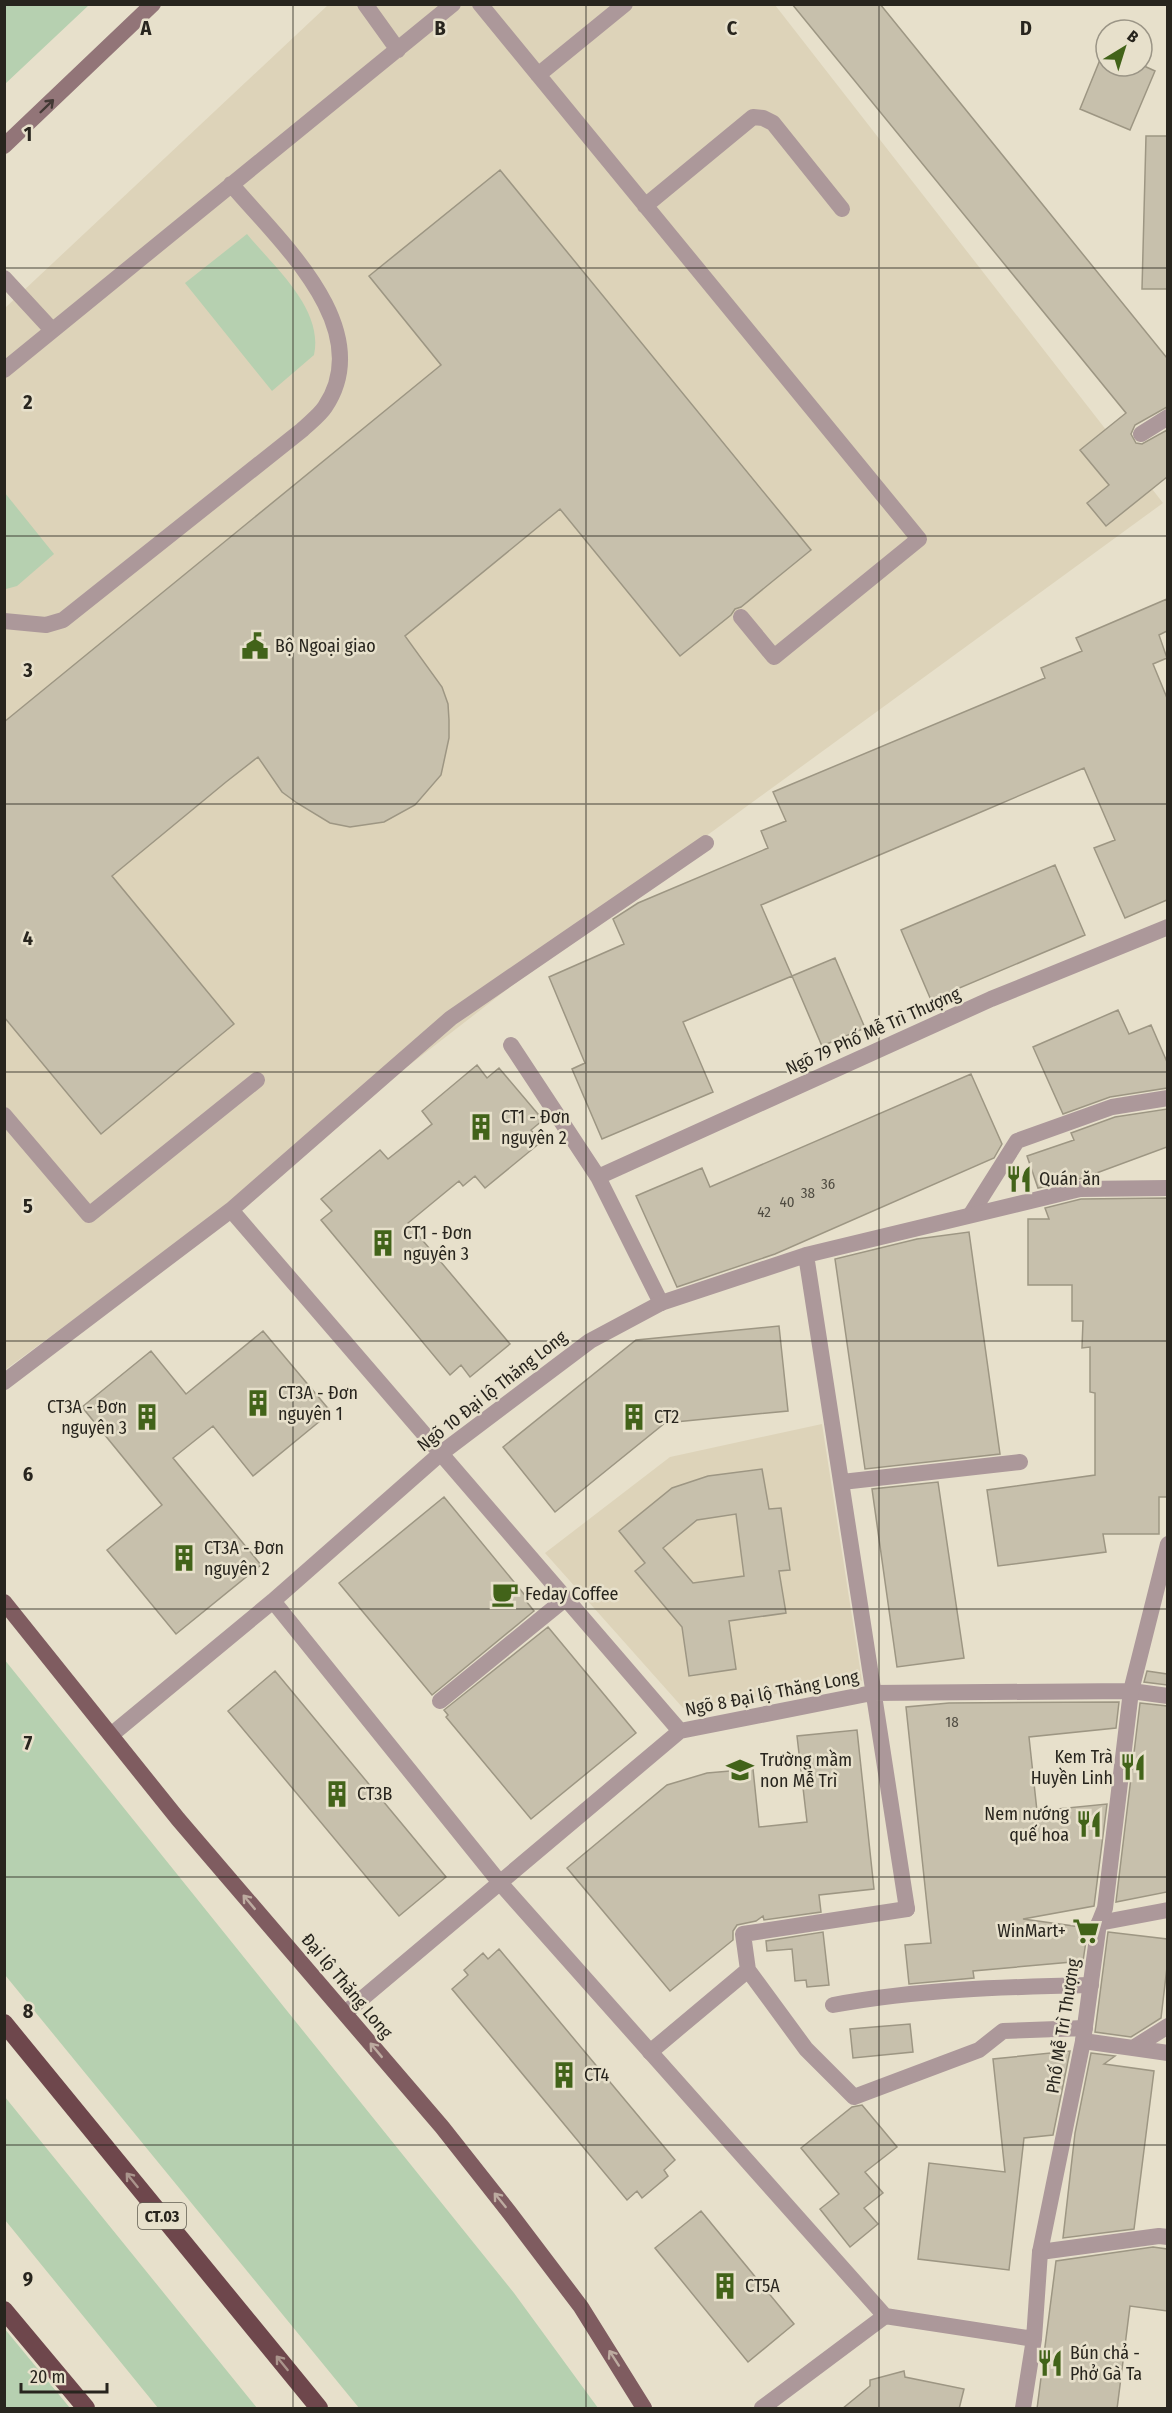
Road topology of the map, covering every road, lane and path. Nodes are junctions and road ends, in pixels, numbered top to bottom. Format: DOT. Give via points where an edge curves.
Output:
graph roads {
  1 [pos="153,4"];
  2 [pos="365,4"];
  3 [pos="453,4"];
  4 [pos="480,4"];
  5 [pos="625,4"];
  6 [pos="398,50"];
  7 [pos="538,75"];
  8 [pos="4,146"];
  9 [pos="231,184"];
  10 [pos="645,206"];
  11 [pos="842,209"];
  12 [pos="4,278"];
  13 [pos="52,330"];
  14 [pos="4,370"];
  15 [pos="1167,417"];
  16 [pos="1141,434"];
  17 [pos="741,617"];
  18 [pos="4,621"];
  19 [pos="706,843"];
  20 [pos="1167,927"];
  21 [pos="511,1045"];
  22 [pos="257,1080"];
  23 [pos="1167,1098"];
  24 [pos="4,1115"];
  25 [pos="598,1178"];
  26 [pos="1167,1188"];
  27 [pos="231,1210"];
  28 [pos="971,1214"];
  29 [pos="806,1255"];
  30 [pos="661,1303"];
  31 [pos="4,1382"];
  32 [pos="440,1454"];
  33 [pos="1020,1462"];
  34 [pos="842,1482"];
  35 [pos="1167,1544"];
  36 [pos="564,1599"];
  37 [pos="273,1601"];
  38 [pos="4,1602"];
  39 [pos="1131,1691"];
  40 [pos="872,1693"];
  41 [pos="1167,1696"];
  42 [pos="440,1701"];
  43 [pos="680,1731"];
  44 [pos="111,1735"];
  45 [pos="501,1884"];
  46 [pos="1167,1910"];
  47 [pos="1099,1923"];
  48 [pos="748,1970"];
  49 [pos="1091,1985"];
  50 [pos="833,2005"];
  51 [pos="345,2013"];
  52 [pos="4,2024"];
  53 [pos="1167,2026"];
  54 [pos="1084,2035"];
  55 [pos="1133,2048"];
  56 [pos="650,2052"];
  57 [pos="1167,2053"];
  58 [pos="1167,2237"];
  59 [pos="1040,2252"];
  60 [pos="4,2310"];
  61 [pos="885,2316"];
  62 [pos="1034,2338"];
  63 [pos="86,2409"];
  64 [pos="319,2409"];
  65 [pos="644,2409"];
  66 [pos="762,2409"];
  67 [pos="1023,2409"];
  8 -- 1 [label="main road, one-way"];
  2 -- 6 [label="street"];
  3 -- 6 [label="street"];
  4 -- 7 [label="street"];
  5 -- 7 [label="street"];
  6 -- 9 [label="street"];
  7 -- 10 [label="street"];
  9 -- 13 [label="street"];
  9 -- 18 [label="street" via="315,284 331,313 340,349 336,383 324,408 302,430 63,620 46,625"];
  10 -- 11 [label="street" via="753,117 773,123"];
  10 -- 17 [label="street" via="919,538 774,657"];
  12 -- 13 [label="street"];
  13 -- 14 [label="street"];
  15 -- 16 [label="street"];
  19 -- 27 [label="street" via="451,1018"];
  20 -- 25 [label="street, Ngõ 79 Phố Mễ Trì Thượng" via="992,999"];
  21 -- 25 [label="street"];
  22 -- 24 [label="street" via="89,1215"];
  23 -- 28 [label="street" via="1112,1107 1017,1141"];
  25 -- 30 [label="street"];
  26 -- 28 [label="street, Ngõ 10 Đại lộ Thăng Long" via="1080,1189"];
  27 -- 31 [label="street"];
  27 -- 32 [label="street"];
  28 -- 29 [label="street, Ngõ 10 Đại lộ Thăng Long"];
  29 -- 30 [label="street, Ngõ 10 Đại lộ Thăng Long"];
  29 -- 34 [label="street"];
  30 -- 32 [label="street, Ngõ 10 Đại lộ Thăng Long" via="590,1341"];
  32 -- 36 [label="street"];
  32 -- 37 [label="street, Ngõ 10 Đại lộ Thăng Long"];
  33 -- 34 [label="street"];
  34 -- 40 [label="street"];
  35 -- 39 [label="street, Phố Mễ Trì Thượng"];
  36 -- 42 [label="street"];
  36 -- 43 [label="street"];
  37 -- 44 [label="street, Ngõ 10 Đại lộ Thăng Long"];
  37 -- 45 [label="street"];
  38 -- 44 [label="main road, Đại lộ Thăng Long"];
  39 -- 40 [label="street, Ngõ 8 Đại lộ Thăng Long"];
  39 -- 41 [label="street, Ngõ 8 Đại lộ Thăng Long"];
  39 -- 47 [label="street, Phố Mễ Trì Thượng" via="1105,1908"];
  40 -- 43 [label="street, Ngõ 8 Đại lộ Thăng Long"];
  40 -- 48 [label="street" via="907,1909 743,1934"];
  43 -- 45 [label="street, Ngõ 8 Đại lộ Thăng Long"];
  51 -- 44 [label="main road, Đại lộ Thăng Long, one-way"];
  45 -- 51 [label="street, Ngõ 8 Đại lộ Thăng Long"];
  45 -- 56 [label="street"];
  46 -- 47 [label="street"];
  47 -- 49 [label="street, Phố Mễ Trì Thượng"];
  48 -- 54 [label="street" via="806,2049 854,2097 979,2050 1003,2031"];
  48 -- 56 [label="street"];
  49 -- 50 [label="street" via="955,1989"];
  49 -- 54 [label="street, Phố Mễ Trì Thượng"];
  65 -- 51 [label="main road, Đại lộ Thăng Long, one-way" via="581,2307 442,2127"];
  64 -- 52 [label="highway, CT.03, one-way"];
  53 -- 55 [label="street"];
  54 -- 55 [label="street"];
  54 -- 59 [label="street, Phố Mễ Trì Thượng"];
  55 -- 57 [label="street"];
  56 -- 61 [label="street"];
  58 -- 59 [label="street"];
  59 -- 62 [label="street, Phố Mễ Trì Thượng"];
  60 -- 63 [label="highway"];
  61 -- 62 [label="street"];
  61 -- 66 [label="street"];
  62 -- 67 [label="street, Phố Mễ Trì Thượng"];
}
